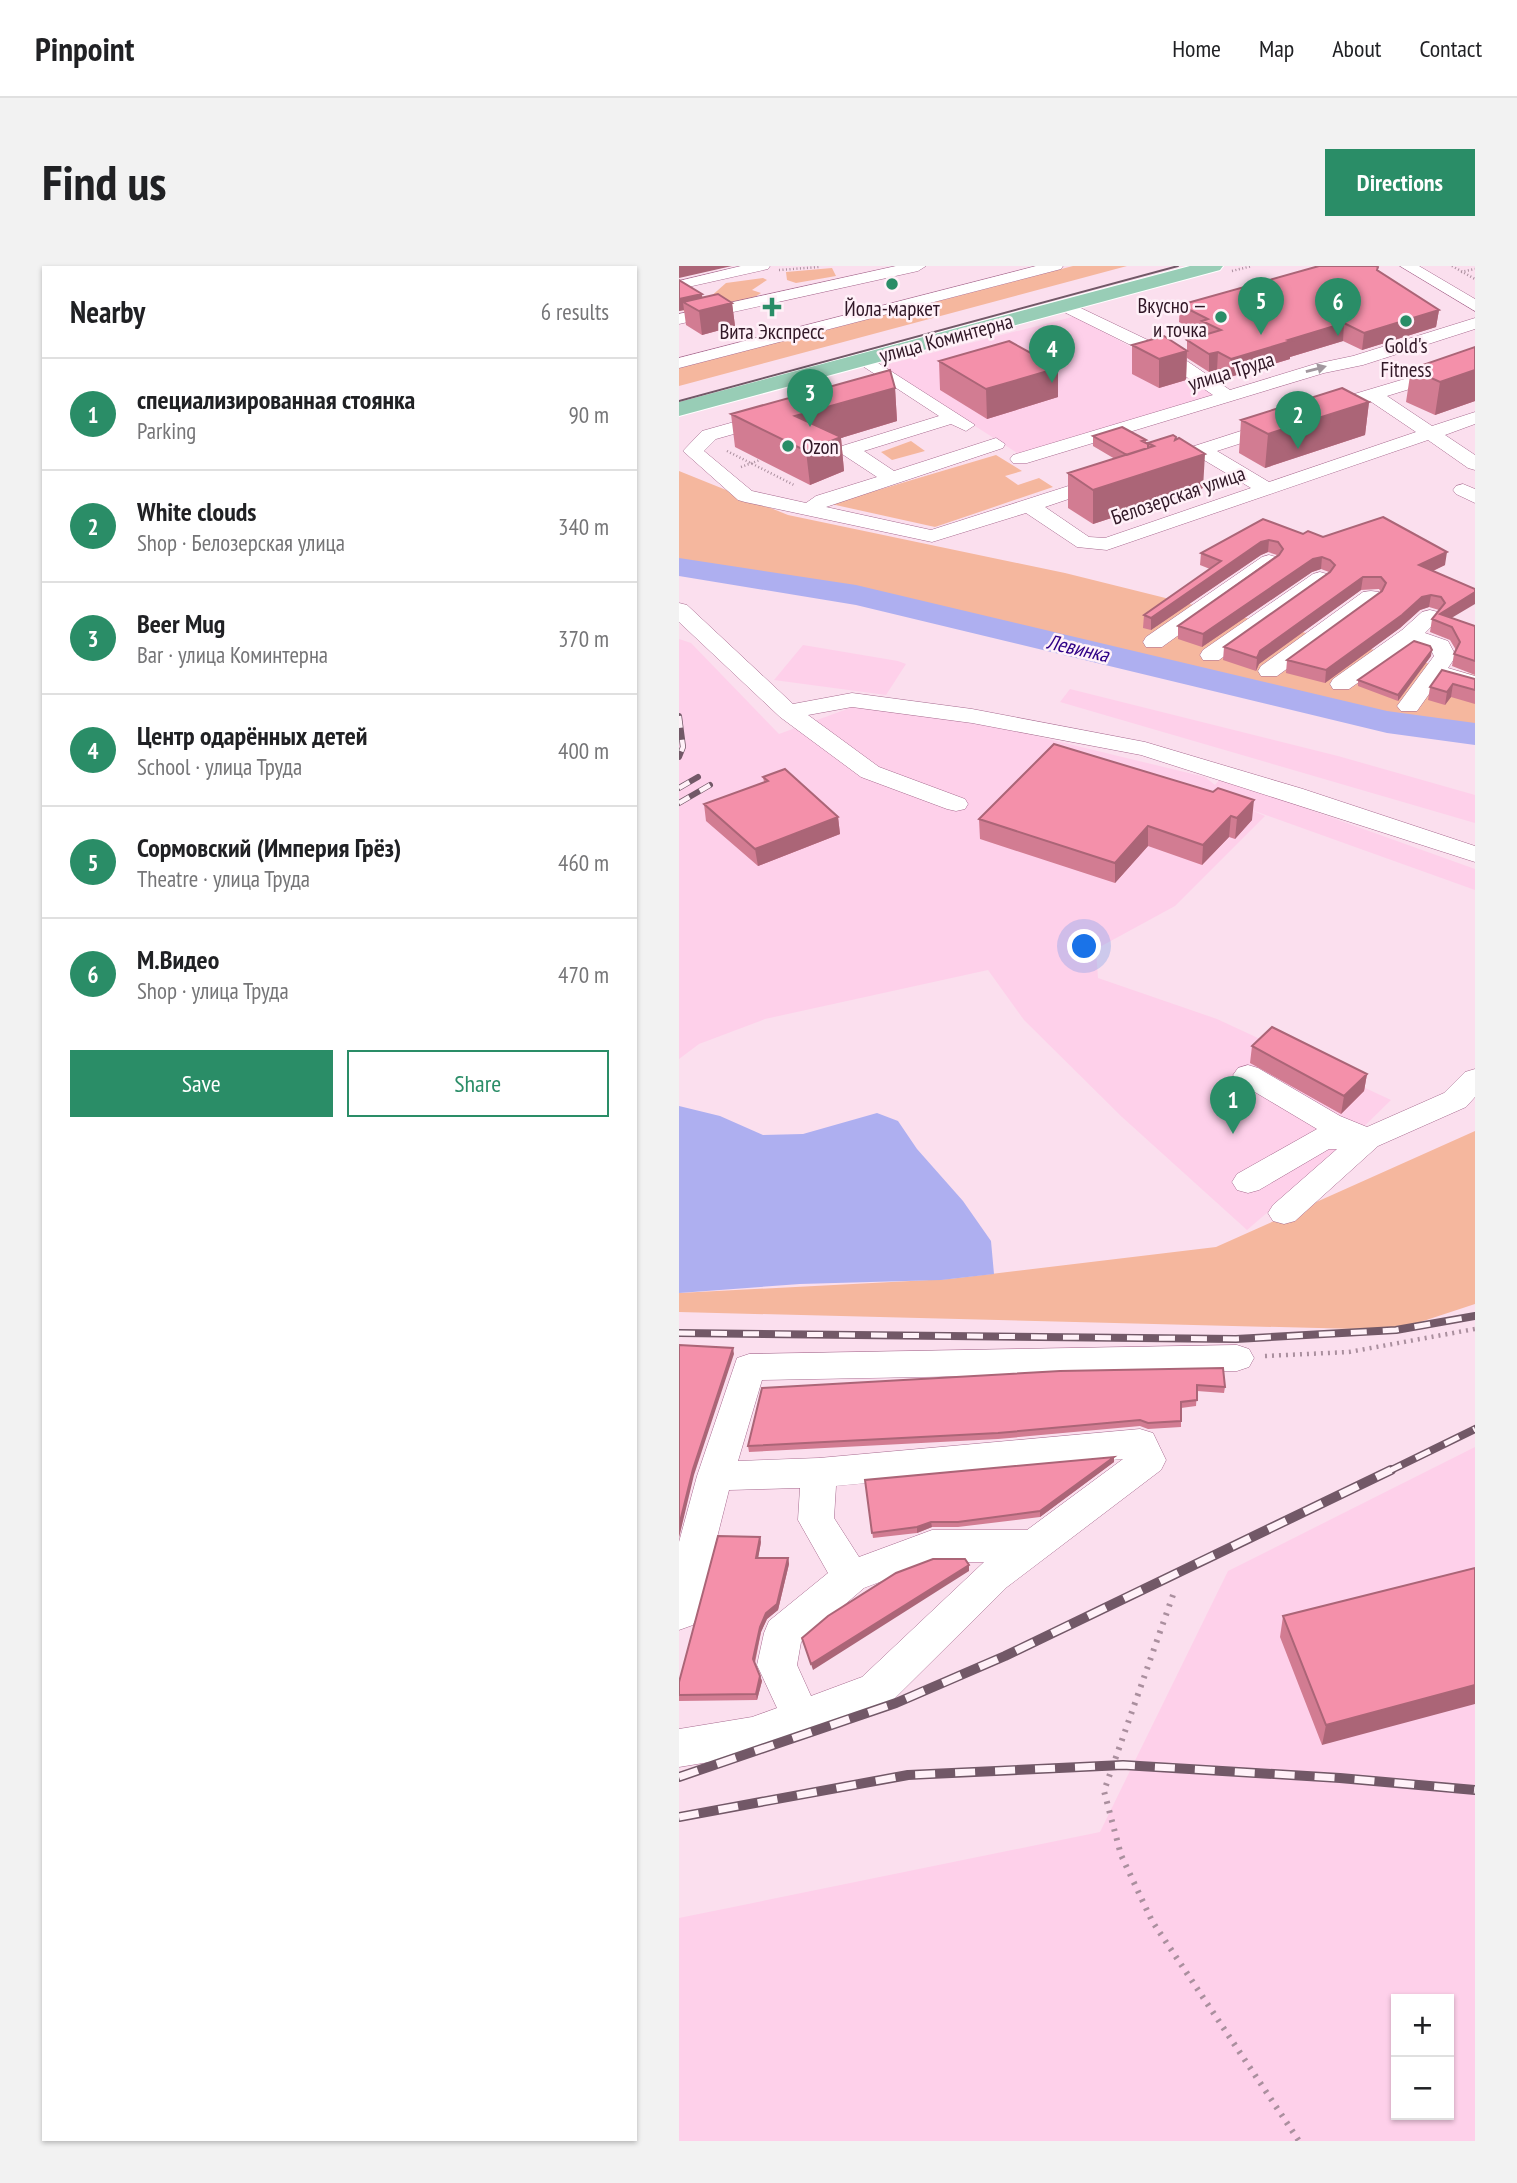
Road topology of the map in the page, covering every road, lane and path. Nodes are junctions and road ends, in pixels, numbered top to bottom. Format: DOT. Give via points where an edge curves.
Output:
graph roads {
  1 [pos="762,266"];
  2 [pos="918,266"];
  3 [pos="1055,266"];
  4 [pos="1213,266"];
  5 [pos="1453,266"];
  6 [pos="824,267"];
  7 [pos="1413,269"];
  8 [pos="980,271"];
  9 [pos="734,273"];
  10 [pos="1475,279"];
  11 [pos="997,281"];
  12 [pos="680,285"];
  13 [pos="679,304"];
  14 [pos="1066,306"];
  15 [pos="1475,306"];
  16 [pos="679,319"];
  17 [pos="1475,323"];
  18 [pos="679,343"];
  19 [pos="699,358"];
  20 [pos="864,359"];
  21 [pos="679,363"];
  22 [pos="1475,363"];
  23 [pos="899,382"];
  24 [pos="1266,384"];
  25 [pos="874,388"];
  26 [pos="1374,395"];
  27 [pos="1227,396"];
  28 [pos="679,409"];
  29 [pos="797,410"];
  30 [pos="1301,411"];
  31 [pos="954,417"];
  32 [pos="1475,418"];
  33 [pos="1427,433"];
  34 [pos="704,439"];
  35 [pos="996,444"];
  36 [pos="1203,450"];
  37 [pos="1470,455"];
  38 [pos="1020,459"];
  39 [pos="892,478"];
  40 [pos="1265,488"];
  41 [pos="1070,491"];
  42 [pos="816,505"];
  43 [pos="1029,506"];
  44 [pos="1269,561"];
  45 [pos="1319,578"];
  46 [pos="1371,597"];
  47 [pos="679,610"];
  48 [pos="1430,617"];
  49 [pos="1410,635"];
  50 [pos="1154,642"];
  51 [pos="1211,655"];
  52 [pos="1269,671"];
  53 [pos="1434,671"];
  54 [pos="1475,683"];
  55 [pos="1341,684"];
  56 [pos="1409,706"];
  57 [pos="788,712"];
  58 [pos="956,804"];
  59 [pos="1475,855"];
  60 [pos="1248,1075"];
  61 [pos="1475,1079"];
  62 [pos="1367,1139"];
  63 [pos="1248,1182"];
  64 [pos="1284,1213"];
  65 [pos="1475,1329"];
  66 [pos="1237,1358"];
  67 [pos="819,1473"];
  68 [pos="715,1476"];
  69 [pos="1034,1546"];
  70 [pos="851,1577"];
  71 [pos="1173,1595"];
  72 [pos="679,1613"];
  73 [pos="801,1718"];
  74 [pos="679,1748"];
  75 [pos="1299,2141"];
  1 -- 9 [label="street"];
  2 -- 16 [label="street"];
  3 -- 11 [label="street"];
  4 -- 14 [label="main road, улица Коминтерна"];
  5 -- 7 [label="street"];
  5 -- 10 [label="path"];
  6 -- 9 [label="path"];
  7 -- 15 [label="street"];
  8 -- 11 [label="street"];
  9 -- 12 [label="street"];
  11 -- 19 [label="street"];
  12 -- 13 [label="street" via="703,298"];
  14 -- 20 [label="main road, улица Коминтерна"];
  14 -- 27 [label="street" via="1169,356"];
  24 -- 17 [label="street, улица Труда, one-way"];
  18 -- 19 [label="street"];
  19 -- 21 [label="street"];
  20 -- 23 [label="street"];
  20 -- 28 [label="main road, улица Коминтерна"];
  22 -- 26 [label="street, Белозерская улица"];
  23 -- 25 [label="street"];
  23 -- 31 [label="street"];
  24 -- 27 [label="street, улица Труда"];
  24 -- 30 [label="street"];
  26 -- 30 [label="street, Белозерская улица"];
  26 -- 33 [label="street"];
  27 -- 38 [label="street, улица Труда"];
  29 -- 34 [label="street"];
  30 -- 36 [label="street, Белозерская улица"];
  31 -- 35 [label="street"];
  31 -- 39 [label="street" via="849,450"];
  32 -- 33 [label="street, Белозерская улица"];
  33 -- 37 [label="street"];
  33 -- 40 [label="street, Белозерская улица"];
  34 -- 42 [label="path"];
  34 -- 42 [label="street" via="693,451 745,496"];
  35 -- 38 [label="street"];
  35 -- 39 [label="street"];
  36 -- 40 [label="street"];
  36 -- 41 [label="street, Белозерская улица"];
  38 -- 41 [label="street"];
  39 -- 42 [label="street"];
  40 -- 43 [label="street, Белозерская улица" via="1107,544 1084,543"];
  41 -- 43 [label="street, Белозерская улица"];
  42 -- 43 [label="street" via="932,536"];
  44 -- 50 [label="street"];
  45 -- 51 [label="street"];
  46 -- 52 [label="street"];
  47 -- 57 [label="street"];
  48 -- 49 [label="street"];
  49 -- 53 [label="street" via="1440,646 1445,656"];
  49 -- 55 [label="street"];
  53 -- 54 [label="street"];
  53 -- 56 [label="street"];
  57 -- 58 [label="street" via="870,772"];
  57 -- 59 [label="street" via="852,700 972,716 1145,749"];
  60 -- 62 [label="street" via="1329,1123"];
  61 -- 62 [label="street" via="1455,1100"];
  62 -- 63 [label="street" via="1324,1138"];
  62 -- 64 [label="street"];
  65 -- 66 [label="path" via="1349,1352"];
  66 -- 68 [label="street" via="749,1367"];
  67 -- 68 [label="street"];
  67 -- 69 [label="street" via="1140,1443 1148,1460"];
  67 -- 70 [label="street" via="816,1520"];
  68 -- 72 [label="street"];
  69 -- 70 [label="street" via="932,1546"];
  69 -- 73 [label="street" via="994,1576 876,1690"];
  70 -- 73 [label="street" via="783,1633 777,1665"];
  71 -- 75 [label="path" via="1104,1791 1121,1855 1151,1920"];
  73 -- 74 [label="street" via="752,1737"];
}
